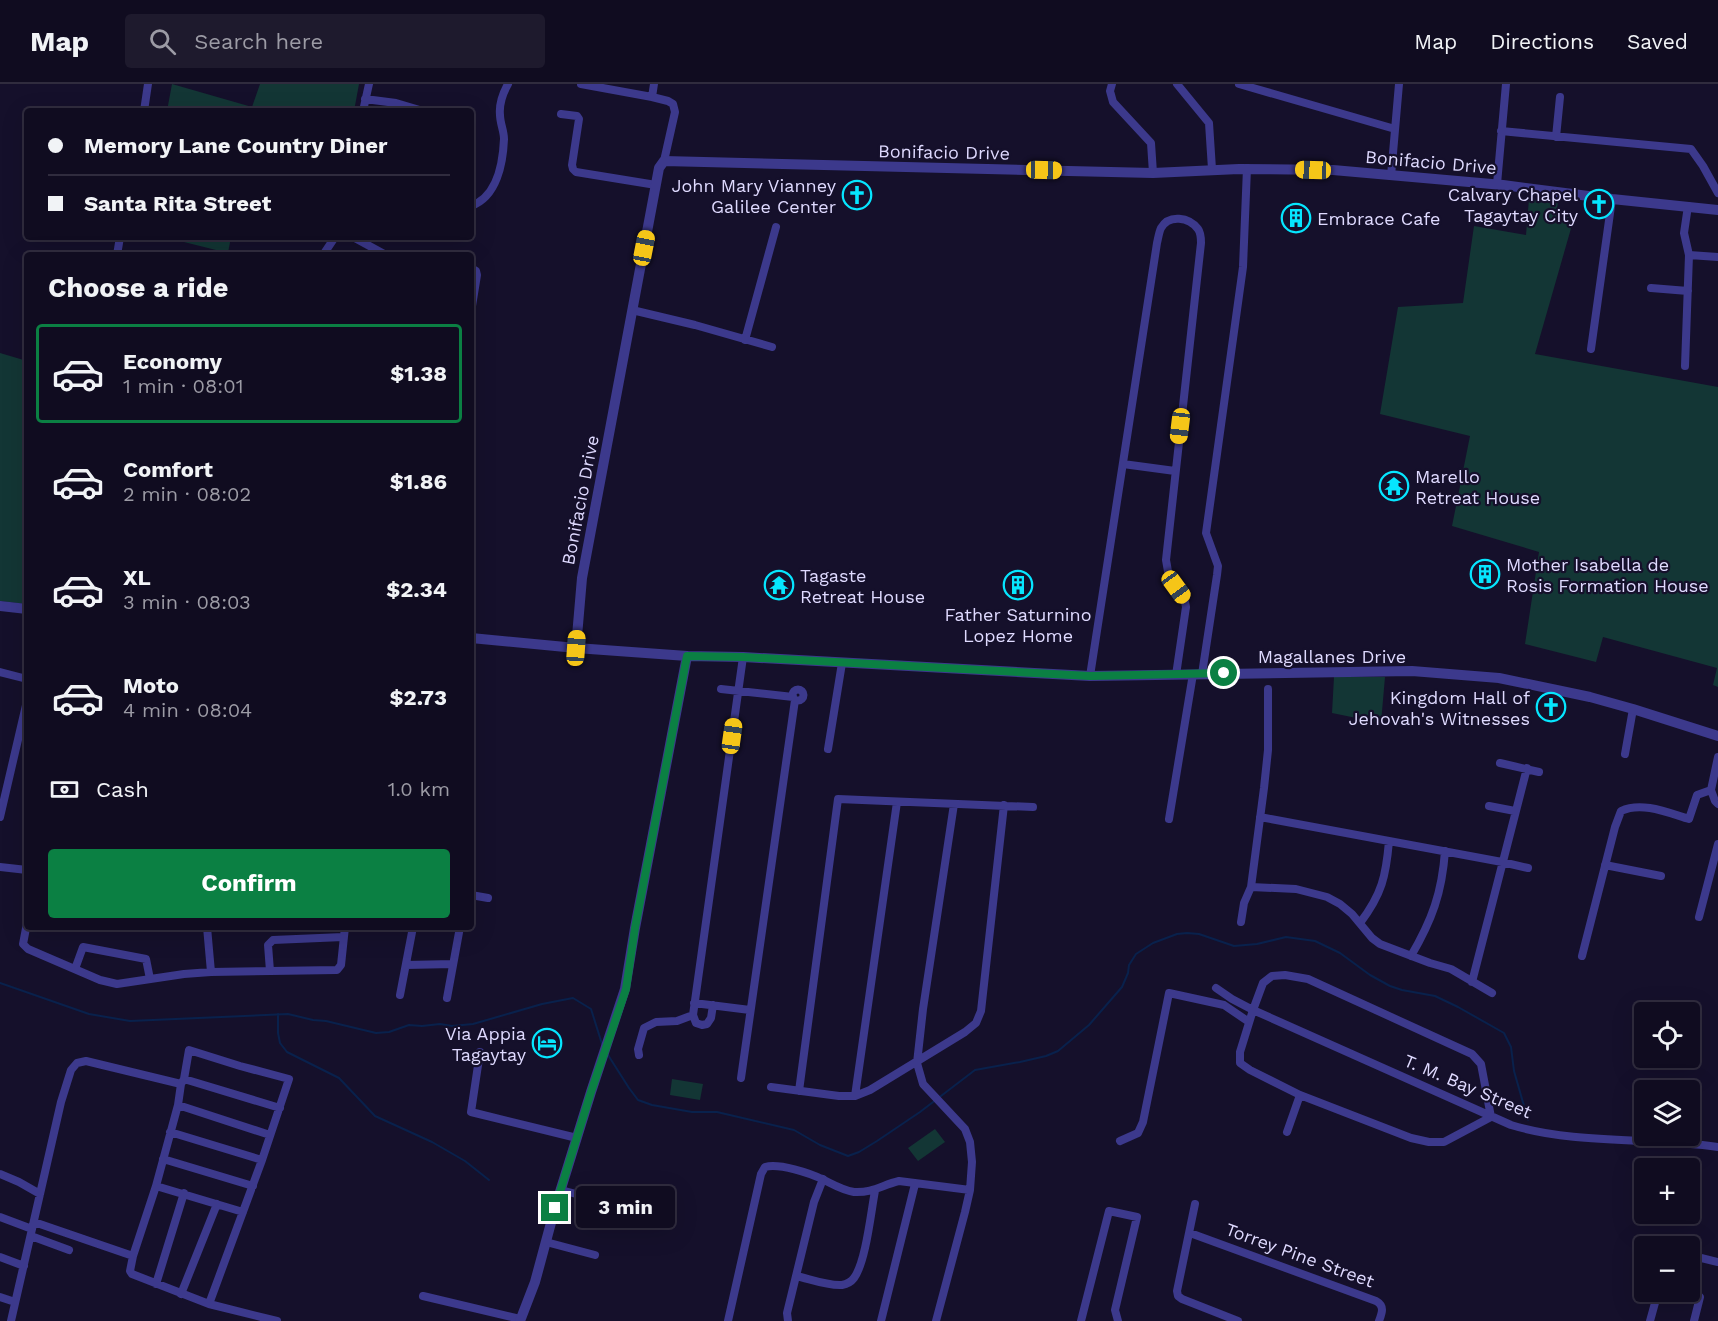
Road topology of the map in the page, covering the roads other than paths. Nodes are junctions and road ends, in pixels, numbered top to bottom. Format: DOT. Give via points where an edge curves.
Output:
graph roads {
  1 [pos="148,84"];
  2 [pos="369,84"];
  3 [pos="508,84"];
  4 [pos="581,84"];
  5 [pos="654,84"];
  6 [pos="1112,84"];
  7 [pos="1177,84"];
  8 [pos="1239,84"];
  9 [pos="1399,84"];
  10 [pos="1506,84"];
  11 [pos="652,97"];
  12 [pos="1560,97"];
  13 [pos="365,99"];
  14 [pos="144,108"];
  15 [pos="364,108"];
  16 [pos="411,108"];
  17 [pos="561,114"];
  18 [pos="1395,129"];
  19 [pos="1501,131"];
  20 [pos="1556,137"];
  21 [pos="664,161"];
  22 [pos="1247,168"];
  23 [pos="1212,169"];
  24 [pos="1153,173"];
  25 [pos="1391,176"];
  26 [pos="1497,184"];
  27 [pos="656,185"];
  28 [pos="1718,193"];
  29 [pos="1612,199"];
  30 [pos="474,205"];
  31 [pos="1688,206"];
  32 [pos="1718,210"];
  33 [pos="776,227"];
  34 [pos="358,240"];
  35 [pos="380,252"];
  36 [pos="1689,255"];
  37 [pos="1718,257"];
  38 [pos="474,270"];
  39 [pos="1651,288"];
  40 [pos="1688,291"];
  41 [pos="474,294"];
  42 [pos="632,310"];
  43 [pos="745,340"];
  44 [pos="772,347"];
  45 [pos="1591,349"];
  46 [pos="1685,366"];
  47 [pos="1123,464"];
  48 [pos="1175,471"];
  49 [pos="0,606"];
  50 [pos="24,609"];
  51 [pos="474,638"];
  52 [pos="576,648"];
  53 [pos="687,656"];
  54 [pos="743,657"];
  55 [pos="842,663"];
  56 [pos="0,672"];
  57 [pos="1198,674"];
  58 [pos="1176,675"];
  59 [pos="1090,676"];
  60 [pos="24,678"];
  61 [pos="1268,681"];
  62 [pos="721,689"];
  63 [pos="738,692"];
  64 [pos="1633,709"];
  65 [pos="24,712"];
  66 [pos="1718,736"];
  67 [pos="828,749"];
  68 [pos="1625,754"];
  69 [pos="1718,758"];
  70 [pos="1500,763"];
  71 [pos="1527,768"];
  72 [pos="1539,772"];
  73 [pos="1711,790"];
  74 [pos="2,794"];
  75 [pos="897,802"];
  76 [pos="954,804"];
  77 [pos="1718,804"];
  78 [pos="1004,805"];
  79 [pos="1489,806"];
  80 [pos="1033,807"];
  81 [pos="1515,811"];
  82 [pos="0,817"];
  83 [pos="1260,817"];
  84 [pos="1169,819"];
  85 [pos="1389,841"];
  86 [pos="1718,844"];
  87 [pos="1445,851"];
  88 [pos="1502,862"];
  89 [pos="1605,864"];
  90 [pos="0,867"];
  91 [pos="1528,868"];
  92 [pos="24,870"];
  93 [pos="1661,876"];
  94 [pos="1251,887"];
  95 [pos="474,896"];
  96 [pos="488,898"];
  97 [pos="1699,917"];
  98 [pos="1241,922"];
  99 [pos="1360,923"];
  100 [pos="26,930"];
  101 [pos="207,930"];
  102 [pos="344,930"];
  103 [pos="412,930"];
  104 [pos="459,930"];
  105 [pos="343,937"];
  106 [pos="1411,956"];
  107 [pos="1582,956"];
  108 [pos="453,964"];
  109 [pos="406,965"];
  110 [pos="75,969"];
  111 [pos="270,971"];
  112 [pos="211,972"];
  113 [pos="150,979"];
  114 [pos="1472,982"];
  115 [pos="1216,988"];
  116 [pos="1492,993"];
  117 [pos="400,995"];
  118 [pos="447,998"];
  119 [pos="694,1003"];
  120 [pos="713,1005"];
  121 [pos="1253,1010"];
  122 [pos="750,1011"];
  123 [pos="693,1015"];
  124 [pos="1249,1022"];
  125 [pos="480,1052"];
  126 [pos="639,1055"];
  127 [pos="917,1063"];
  128 [pos="741,1078"];
  129 [pos="182,1081"];
  130 [pos="771,1087"];
  131 [pos="799,1091"];
  132 [pos="855,1095"];
  133 [pos="1300,1095"];
  134 [pos="178,1106"];
  135 [pos="280,1108"];
  136 [pos="1491,1118"];
  137 [pos="170,1132"];
  138 [pos="1287,1132"];
  139 [pos="270,1135"];
  140 [pos="577,1138"];
  141 [pos="1120,1141"];
  142 [pos="1718,1147"];
  143 [pos="163,1159"];
  144 [pos="262,1160"];
  145 [pos="0,1174"];
  146 [pos="824,1179"];
  147 [pos="915,1184"];
  148 [pos="253,1185"];
  149 [pos="156,1186"];
  150 [pos="561,1190"];
  151 [pos="970,1190"];
  152 [pos="875,1191"];
  153 [pos="184,1193"];
  154 [pos="40,1194"];
  155 [pos="598,1200"];
  156 [pos="217,1204"];
  157 [pos="1195,1204"];
  158 [pos="243,1212"];
  159 [pos="0,1217"];
  160 [pos="32,1229"];
  161 [pos="1190,1233"];
  162 [pos="546,1242"];
  163 [pos="69,1250"];
  164 [pos="595,1255"];
  165 [pos="133,1256"];
  166 [pos="0,1257"];
  167 [pos="1700,1258"];
  168 [pos="1718,1262"];
  169 [pos="24,1266"];
  170 [pos="796,1276"];
  171 [pos="156,1284"];
  172 [pos="181,1294"];
  173 [pos="423,1296"];
  174 [pos="0,1297"];
  175 [pos="15,1302"];
  176 [pos="1655,1302"];
  177 [pos="1699,1302"];
  178 [pos="209,1304"];
  179 [pos="520,1320"];
  180 [pos="11,1321"];
  181 [pos="277,1321"];
  182 [pos="728,1321"];
  183 [pos="788,1321"];
  184 [pos="880,1321"];
  185 [pos="936,1321"];
  186 [pos="1081,1321"];
  187 [pos="1118,1321"];
  188 [pos="1238,1321"];
  189 [pos="1379,1321"];
  190 [pos="1650,1321"];
  191 [pos="1694,1321"];
  1 -- 14 [label="street"];
  2 -- 13 [label="street"];
  3 -- 30 [label="street" via="499,114 504,137 498,174 490,193"];
  4 -- 11 [label="street"];
  5 -- 11 [label="street"];
  6 -- 24 [label="street" via="1113,102 1151,143"];
  7 -- 23 [label="street" via="1209,123"];
  8 -- 18 [label="street"];
  9 -- 18 [label="street"];
  10 -- 19 [label="street"];
  11 -- 21 [label="street" via="673,104 675,112"];
  12 -- 20 [label="street"];
  13 -- 15 [label="street"];
  13 -- 16 [label="street"];
  17 -- 27 [label="street" via="579,119 572,165 576,172"];
  18 -- 25 [label="street"];
  19 -- 20 [label="street"];
  19 -- 26 [label="street"];
  20 -- 28 [label="street" via="1691,149"];
  21 -- 24 [label="street, Bonifacio Drive"];
  21 -- 27 [label="street, Bonifacio Drive"];
  22 -- 23 [label="street, Bonifacio Drive"];
  22 -- 25 [label="street, Bonifacio Drive"];
  22 -- 57 [label="street" via="1243,267 1206,533 1218,566"];
  23 -- 24 [label="street, Bonifacio Drive"];
  25 -- 26 [label="street, Bonifacio Drive"];
  26 -- 29 [label="street, Bonifacio Drive"];
  27 -- 42 [label="street, Bonifacio Drive"];
  29 -- 31 [label="street, Bonifacio Drive"];
  29 -- 45 [label="street"];
  31 -- 32 [label="street, Bonifacio Drive"];
  31 -- 36 [label="street" via="1684,233"];
  33 -- 43 [label="street"];
  34 -- 35 [label="street"];
  36 -- 37 [label="street"];
  36 -- 40 [label="street"];
  38 -- 41 [label="street"];
  39 -- 40 [label="street"];
  40 -- 46 [label="street"];
  42 -- 43 [label="street"];
  42 -- 52 [label="street, Bonifacio Drive" via="582,578"];
  43 -- 44 [label="street"];
  47 -- 48 [label="street"];
  47 -- 48 [label="street" via="1157,243 1161,228 1171,219 1183,218 1200,231 1201,243"];
  47 -- 59 [label="street"];
  48 -- 58 [label="street" via="1166,561 1169,577 1184,597 1186,607"];
  49 -- 50 [label="street"];
  51 -- 52 [label="street, Magallanes Drive"];
  52 -- 53 [label="street, Magallanes Drive"];
  53 -- 54 [label="street, Magallanes Drive"];
  53 -- 140 [label="street" via="626,989"];
  54 -- 55 [label="street, Magallanes Drive"];
  54 -- 63 [label="street"];
  55 -- 59 [label="street, Magallanes Drive"];
  55 -- 67 [label="street"];
  56 -- 60 [label="street"];
  57 -- 58 [label="street, Magallanes Drive"];
  57 -- 61 [label="street, Magallanes Drive"];
  57 -- 84 [label="street"];
  58 -- 59 [label="street, Magallanes Drive"];
  61 -- 64 [label="street, Magallanes Drive" via="1412,671 1499,678"];
  61 -- 83 [label="street" via="1268,750"];
  62 -- 63 [label="street"];
  63 -- 119 [label="street"];
  63 -- 122 [label="street" via="794,698"];
  64 -- 66 [label="street, Magallanes Drive"];
  64 -- 68 [label="street"];
  65 -- 74 [label="street"];
  69 -- 73 [label="street"];
  70 -- 71 [label="street"];
  71 -- 72 [label="street"];
  71 -- 81 [label="street"];
  73 -- 77 [label="street"];
  73 -- 89 [label="street" via="1697,795 1689,819 1640,807 1621,810"];
  74 -- 82 [label="street"];
  75 -- 76 [label="street"];
  75 -- 131 [label="street" via="838,799"];
  75 -- 132 [label="street"];
  76 -- 78 [label="street"];
  76 -- 127 [label="street"];
  78 -- 80 [label="street"];
  78 -- 127 [label="street" via="981,1011 976,1023 965,1032"];
  79 -- 81 [label="street"];
  81 -- 88 [label="street"];
  83 -- 85 [label="street"];
  83 -- 94 [label="street"];
  85 -- 87 [label="street"];
  85 -- 99 [label="street" via="1386,873 1378,897"];
  86 -- 97 [label="street"];
  87 -- 88 [label="street"];
  87 -- 106 [label="street" via="1433,915"];
  88 -- 91 [label="street"];
  88 -- 114 [label="street"];
  89 -- 93 [label="street"];
  89 -- 107 [label="street"];
  90 -- 92 [label="street"];
  94 -- 98 [label="street"];
  94 -- 99 [label="street" via="1296,889 1328,897"];
  95 -- 96 [label="street"];
  99 -- 106 [label="street" via="1380,944"];
  100 -- 110 [label="street" via="23,944 28,949"];
  101 -- 112 [label="street"];
  102 -- 105 [label="street"];
  103 -- 109 [label="street"];
  104 -- 108 [label="street"];
  105 -- 111 [label="street" via="341,965 337,970"];
  105 -- 111 [label="street" via="273,940 268,945"];
  106 -- 114 [label="street" via="1451,969"];
  108 -- 109 [label="street"];
  108 -- 118 [label="street"];
  109 -- 117 [label="street"];
  110 -- 113 [label="street" via="117,984"];
  110 -- 113 [label="street" via="83,947 146,959"];
  111 -- 112 [label="street"];
  112 -- 113 [label="street"];
  114 -- 116 [label="street"];
  115 -- 121 [label="street, T. M. Bay Street"];
  119 -- 120 [label="street"];
  119 -- 123 [label="street"];
  120 -- 122 [label="street"];
  120 -- 123 [label="street" via="707,1024 696,1023"];
  121 -- 124 [label="street"];
  121 -- 136 [label="street, T. M. Bay Street"];
  121 -- 136 [label="street" via="1263,983 1272,976 1308,979 1472,1054 1481,1064"];
  122 -- 128 [label="street"];
  123 -- 126 [label="street" via="644,1028"];
  124 -- 133 [label="street" via="1240,1063"];
  124 -- 141 [label="street" via="1224,1005 1169,993 1143,1122 1138,1133"];
  125 -- 140 [label="street" via="471,1112"];
  127 -- 132 [label="street"];
  127 -- 151 [label="street" via="923,1084 965,1129 972,1162"];
  129 -- 134 [label="street"];
  129 -- 135 [label="street"];
  129 -- 135 [label="street" via="189,1050 289,1079"];
  129 -- 154 [label="street" via="86,1061 77,1063 67,1078"];
  130 -- 131 [label="street"];
  131 -- 132 [label="street"];
  133 -- 136 [label="street" via="1429,1142 1444,1142"];
  133 -- 138 [label="street"];
  134 -- 137 [label="street"];
  134 -- 139 [label="street"];
  135 -- 139 [label="street"];
  136 -- 142 [label="street, T. M. Bay Street" via="1562,1136"];
  137 -- 143 [label="street"];
  137 -- 144 [label="street"];
  139 -- 144 [label="street"];
  140 -- 150 [label="street"];
  143 -- 148 [label="street"];
  143 -- 149 [label="street"];
  144 -- 148 [label="street"];
  145 -- 154 [label="street"];
  146 -- 152 [label="street" via="845,1190"];
  146 -- 170 [label="street" via="814,1202"];
  146 -- 182 [label="street" via="797,1170 765,1167"];
  147 -- 151 [label="street"];
  147 -- 152 [label="street" via="899,1181"];
  147 -- 184 [label="street"];
  148 -- 158 [label="street"];
  149 -- 153 [label="street"];
  149 -- 165 [label="street"];
  150 -- 155 [label="street"];
  150 -- 162 [label="street"];
  151 -- 185 [label="street"];
  152 -- 170 [label="street" via="855,1276 842,1285"];
  153 -- 156 [label="street"];
  153 -- 171 [label="street"];
  154 -- 160 [label="street"];
  156 -- 158 [label="street"];
  156 -- 172 [label="street"];
  157 -- 161 [label="street"];
  158 -- 178 [label="street"];
  159 -- 160 [label="street"];
  160 -- 163 [label="street"];
  160 -- 165 [label="street"];
  160 -- 169 [label="street"];
  161 -- 188 [label="street" via="1178,1296"];
  161 -- 189 [label="street, Torrey Pine Street" via="1377,1301 1382,1306"];
  162 -- 164 [label="street"];
  162 -- 179 [label="street"];
  165 -- 171 [label="street" via="132,1274"];
  166 -- 169 [label="street"];
  167 -- 168 [label="street"];
  169 -- 175 [label="street"];
  170 -- 183 [label="street"];
  171 -- 172 [label="street"];
  172 -- 178 [label="street"];
  173 -- 179 [label="street"];
  174 -- 175 [label="street"];
  175 -- 180 [label="street"];
  176 -- 190 [label="street"];
  177 -- 191 [label="street"];
  178 -- 181 [label="street"];
  186 -- 187 [label="street" via="1109,1211 1137,1217 1115,1310"];
}
